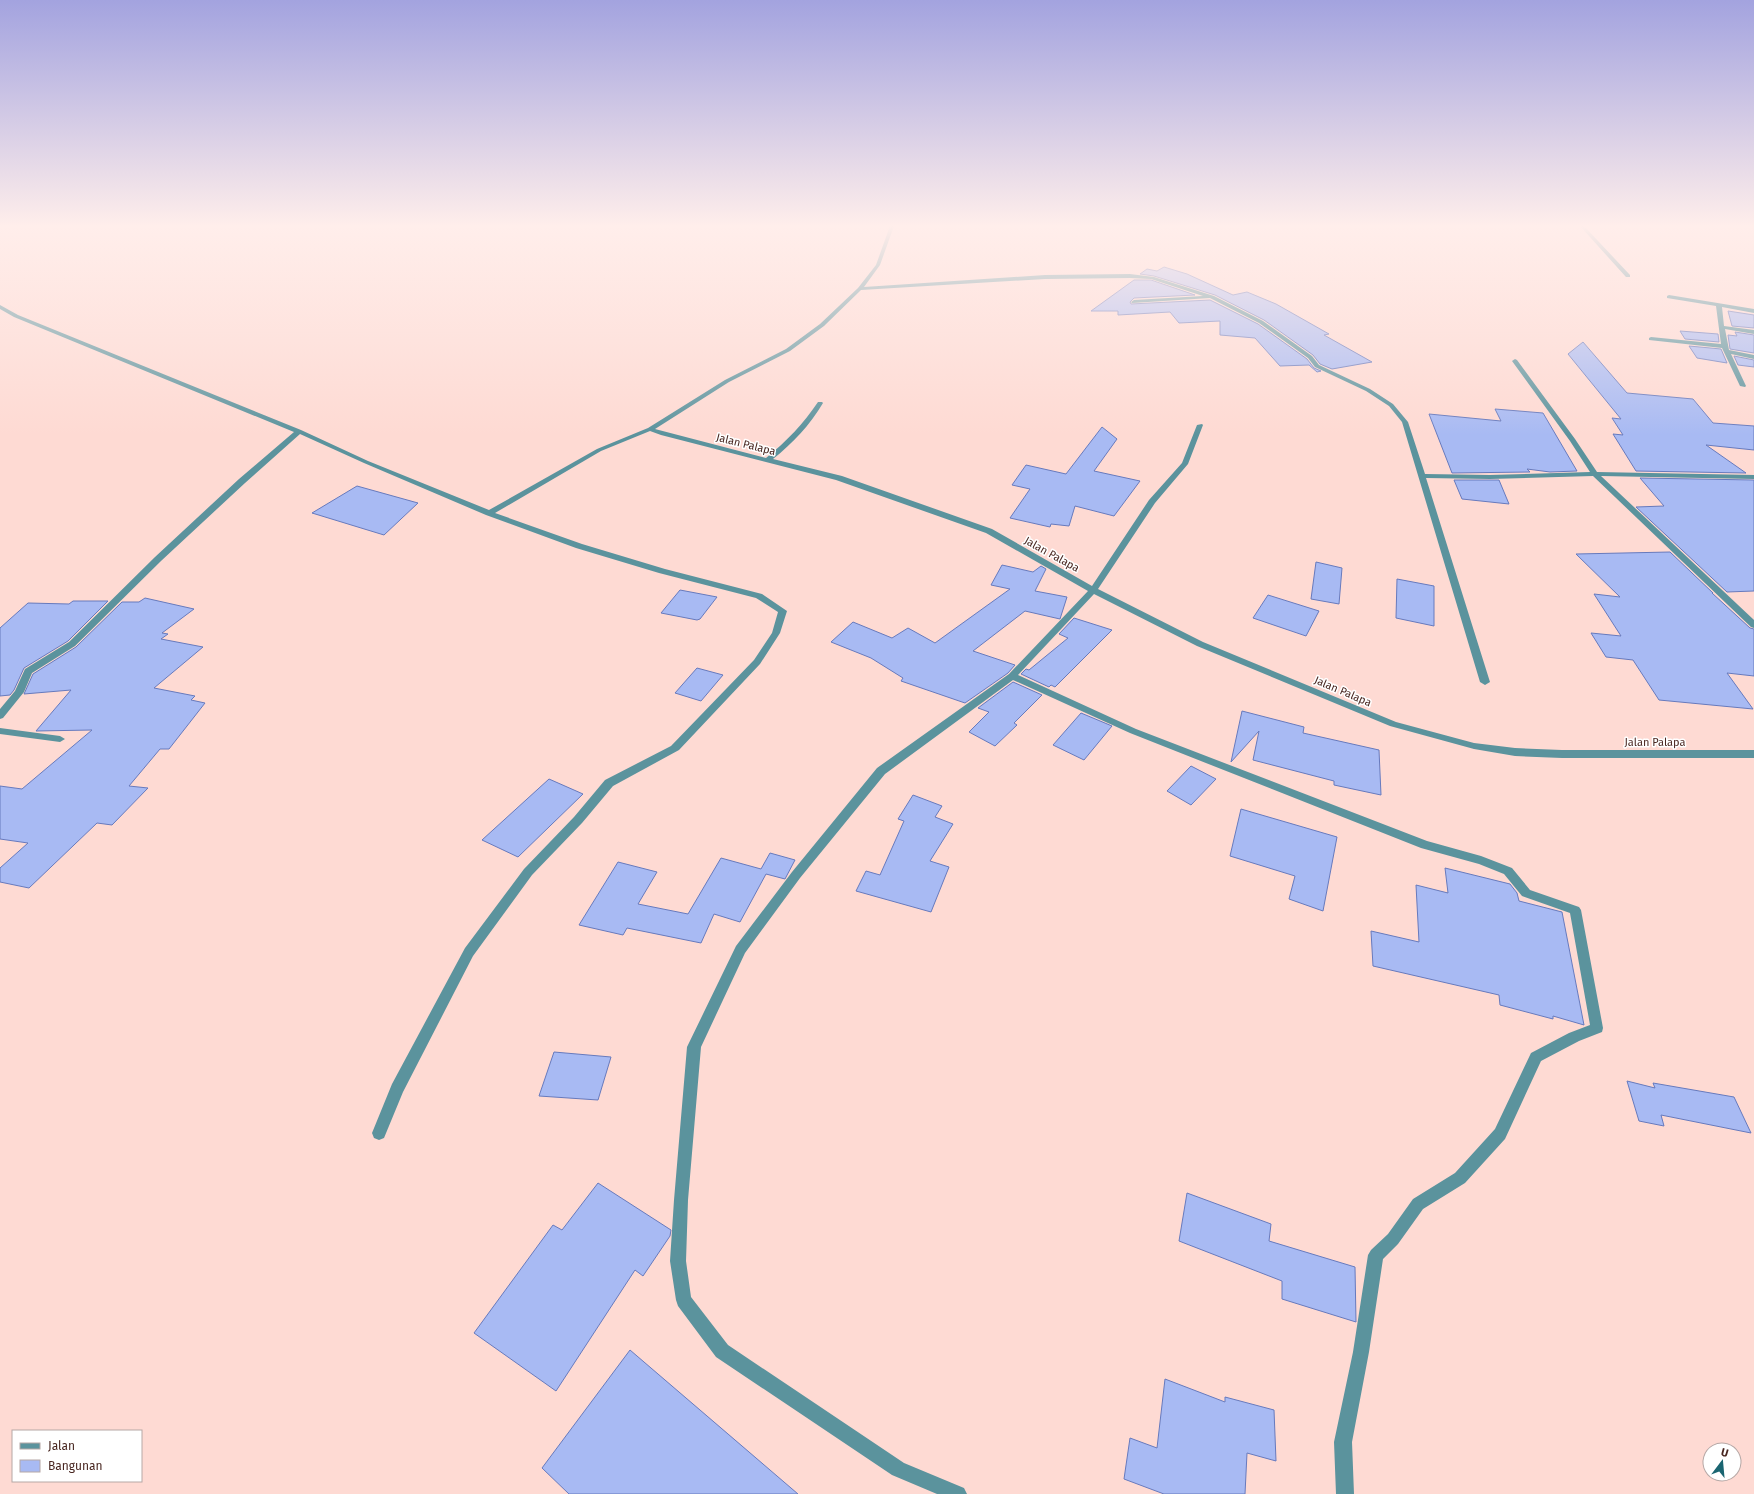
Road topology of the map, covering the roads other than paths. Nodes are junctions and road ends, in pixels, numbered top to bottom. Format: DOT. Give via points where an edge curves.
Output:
graph roads {
  1 [pos="852,296"];
  2 [pos="1208,296"];
  3 [pos="1212,297"];
  4 [pos="1669,297"];
  5 [pos="1134,302"];
  6 [pos="1720,306"];
  7 [pos="0,307"];
  8 [pos="1754,311"];
  9 [pos="1721,326"];
  10 [pos="1754,332"];
  11 [pos="1651,339"];
  12 [pos="1724,346"];
  13 [pos="1728,352"];
  14 [pos="1754,357"];
  15 [pos="1515,361"];
  16 [pos="1743,386"];
  17 [pos="820,403"];
  18 [pos="1200,426"];
  19 [pos="650,429"];
  20 [pos="299,432"];
  21 [pos="768,460"];
  22 [pos="1595,474"];
  23 [pos="1422,476"];
  24 [pos="1754,477"];
  25 [pos="488,513"];
  26 [pos="1093,590"];
  27 [pos="1754,625"];
  28 [pos="1012,676"];
  29 [pos="1485,682"];
  30 [pos="0,716"];
  31 [pos="0,731"];
  32 [pos="60,739"];
  33 [pos="1754,754"];
  34 [pos="379,1133"];
  35 [pos="958,1494"];
  36 [pos="1345,1494"];
  1 -- 19 [label="street" via="822,325 788,350 727,381"];
  2 -- 3 [label="street"];
  3 -- 5 [label="street"];
  3 -- 23 [label="street" via="1261,322 1310,357 1317,366 1368,390 1391,405 1405,422"];
  4 -- 6 [label="street"];
  6 -- 8 [label="street"];
  6 -- 9 [label="street"];
  7 -- 20 [label="street" via="16,316"];
  9 -- 10 [label="street"];
  9 -- 12 [label="street"];
  11 -- 12 [label="street"];
  12 -- 13 [label="street"];
  13 -- 14 [label="street"];
  13 -- 16 [label="street"];
  15 -- 22 [label="street"];
  17 -- 21 [label="street" via="810,421"];
  18 -- 26 [label="street" via="1185,464 1152,502"];
  19 -- 21 [label="street, Jalan Palapa"];
  19 -- 25 [label="street" via="599,450"];
  20 -- 25 [label="street"];
  20 -- 30 [label="street" via="242,481 72,644 28,671 19,692"];
  21 -- 26 [label="street, Jalan Palapa" via="839,478 989,531"];
  22 -- 23 [label="street" via="1490,478"];
  22 -- 24 [label="street"];
  22 -- 27 [label="street"];
  23 -- 29 [label="street"];
  25 -- 34 [label="street" via="579,546 759,596 782,611 776,633 757,662 675,748 609,783 528,872 469,952 397,1090"];
  26 -- 28 [label="street"];
  26 -- 33 [label="street, Jalan Palapa" via="1200,644 1393,724 1474,746 1515,752 1562,754"];
  28 -- 35 [label="street" via="881,771 740,950 694,1047 681,1200 678,1261 684,1300 722,1351 898,1469"];
  28 -- 36 [label="street" via="1140,734 1425,845 1481,860 1508,871 1526,893 1575,910 1598,1028 1574,1036 1536,1056 1500,1134 1460,1178 1418,1204 1393,1239 1376,1255 1361,1352 1343,1442"];
  31 -- 32 [label="street"];
}
